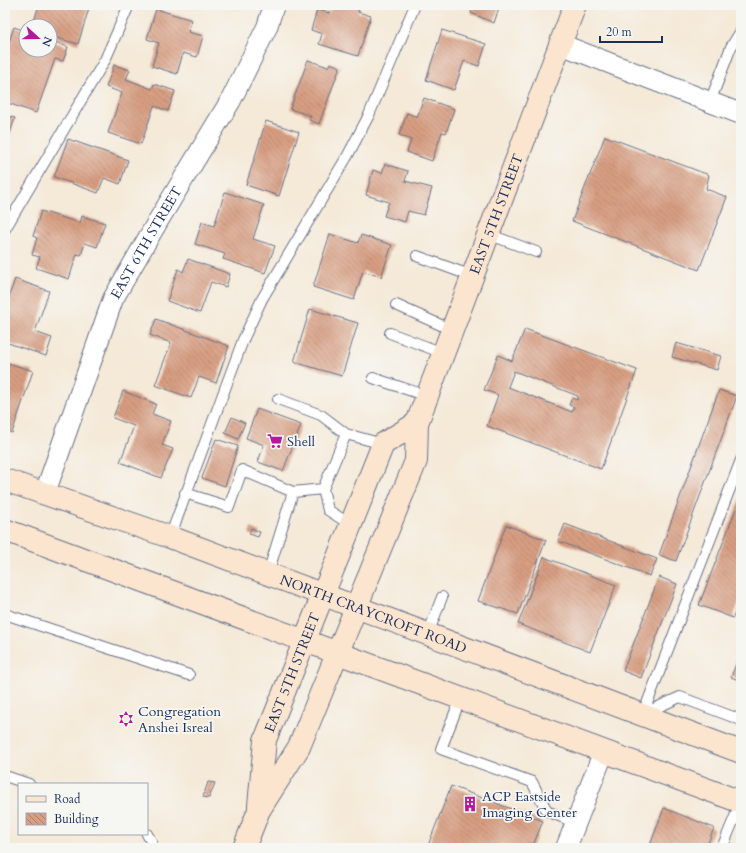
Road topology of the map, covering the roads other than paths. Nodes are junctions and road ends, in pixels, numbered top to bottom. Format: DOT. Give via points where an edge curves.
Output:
graph roads {
  1 [pos="129,5"];
  2 [pos="274,5"];
  3 [pos="415,5"];
  4 [pos="575,5"];
  5 [pos="741,31"];
  6 [pos="560,44"];
  7 [pos="710,102"];
  8 [pos="741,114"];
  9 [pos="5,229"];
  10 [pos="488,234"];
  11 [pos="536,252"];
  12 [pos="417,256"];
  13 [pos="472,276"];
  14 [pos="396,305"];
  15 [pos="452,330"];
  16 [pos="390,333"];
  17 [pos="443,353"];
  18 [pos="373,378"];
  19 [pos="427,396"];
  20 [pos="278,399"];
  21 [pos="417,423"];
  22 [pos="346,434"];
  23 [pos="383,444"];
  24 [pos="741,460"];
  25 [pos="5,480"];
  26 [pos="323,489"];
  27 [pos="293,492"];
  28 [pos="45,493"];
  29 [pos="185,493"];
  30 [pos="351,525"];
  31 [pos="5,530"];
  32 [pos="170,537"];
  33 [pos="268,574"];
  34 [pos="323,594"];
  35 [pos="442,597"];
  36 [pos="356,607"];
  37 [pos="5,614"];
  38 [pos="428,634"];
  39 [pos="304,642"];
  40 [pos="337,654"];
  41 [pos="189,675"];
  42 [pos="461,697"];
  43 [pos="643,714"];
  44 [pos="741,720"];
  45 [pos="604,751"];
  46 [pos="741,752"];
  47 [pos="5,776"];
  48 [pos="26,783"];
  49 [pos="741,802"];
  50 [pos="259,810"];
  51 [pos="576,823"];
  52 [pos="148,835"];
  53 [pos="151,848"];
  54 [pos="244,848"];
  55 [pos="566,848"];
  56 [pos="722,848"];
  1 -- 9 [label="lane" via="105,60"];
  2 -- 28 [label="street, EAST 6TH STREET" via="267,27 231,100 113,299"];
  3 -- 29 [label="lane" via="369,115 344,162 262,299 243,340"];
  4 -- 6 [label="main road, EAST 5TH STREET"];
  5 -- 7 [label="lane" via="731,47"];
  6 -- 7 [label="street"];
  6 -- 10 [label="main road, EAST 5TH STREET"];
  7 -- 8 [label="street"];
  10 -- 11 [label="lane"];
  10 -- 13 [label="main road, EAST 5TH STREET"];
  12 -- 13 [label="lane"];
  13 -- 15 [label="main road, EAST 5TH STREET"];
  14 -- 15 [label="lane"];
  15 -- 17 [label="main road, EAST 5TH STREET"];
  16 -- 17 [label="lane"];
  17 -- 19 [label="main road, EAST 5TH STREET"];
  18 -- 19 [label="lane"];
  19 -- 21 [label="main road, EAST 5TH STREET"];
  20 -- 22 [label="lane" via="321,414"];
  21 -- 23 [label="main road"];
  21 -- 36 [label="main road, EAST 5TH STREET" via="416,461"];
  22 -- 23 [label="lane"];
  22 -- 26 [label="lane"];
  23 -- 30 [label="main road, EAST 5TH STREET"];
  24 -- 43 [label="lane"];
  25 -- 28 [label="main road, NORTH CRAYCROFT ROAD"];
  26 -- 27 [label="lane"];
  26 -- 30 [label="lane" via="328,510"];
  27 -- 29 [label="lane" via="242,470 229,507"];
  27 -- 33 [label="lane"];
  28 -- 32 [label="main road, NORTH CRAYCROFT ROAD"];
  29 -- 32 [label="lane"];
  30 -- 34 [label="main road, EAST 5TH STREET"];
  31 -- 39 [label="main road"];
  32 -- 33 [label="main road, NORTH CRAYCROFT ROAD"];
  33 -- 34 [label="main road, NORTH CRAYCROFT ROAD"];
  34 -- 36 [label="main road, NORTH CRAYCROFT ROAD"];
  34 -- 39 [label="main road, EAST 5TH STREET"];
  35 -- 38 [label="lane"];
  36 -- 38 [label="main road, NORTH CRAYCROFT ROAD"];
  36 -- 40 [label="main road, EAST 5TH STREET"];
  37 -- 41 [label="lane"];
  38 -- 43 [label="main road, NORTH CRAYCROFT ROAD"];
  39 -- 40 [label="main road"];
  39 -- 50 [label="main road, EAST 5TH STREET" via="265,740"];
  40 -- 42 [label="main road"];
  40 -- 50 [label="main road, EAST 5TH STREET" via="299,747"];
  42 -- 45 [label="main road"];
  42 -- 51 [label="lane" via="441,748 532,782 547,810"];
  43 -- 44 [label="lane" via="680,697"];
  43 -- 46 [label="main road, NORTH CRAYCROFT ROAD"];
  45 -- 49 [label="main road"];
  45 -- 51 [label="street"];
  47 -- 48 [label="lane"];
  49 -- 56 [label="lane"];
  50 -- 54 [label="main road, EAST 5TH STREET"];
  51 -- 55 [label="street"];
  52 -- 53 [label="lane" via="152,842"];
}
